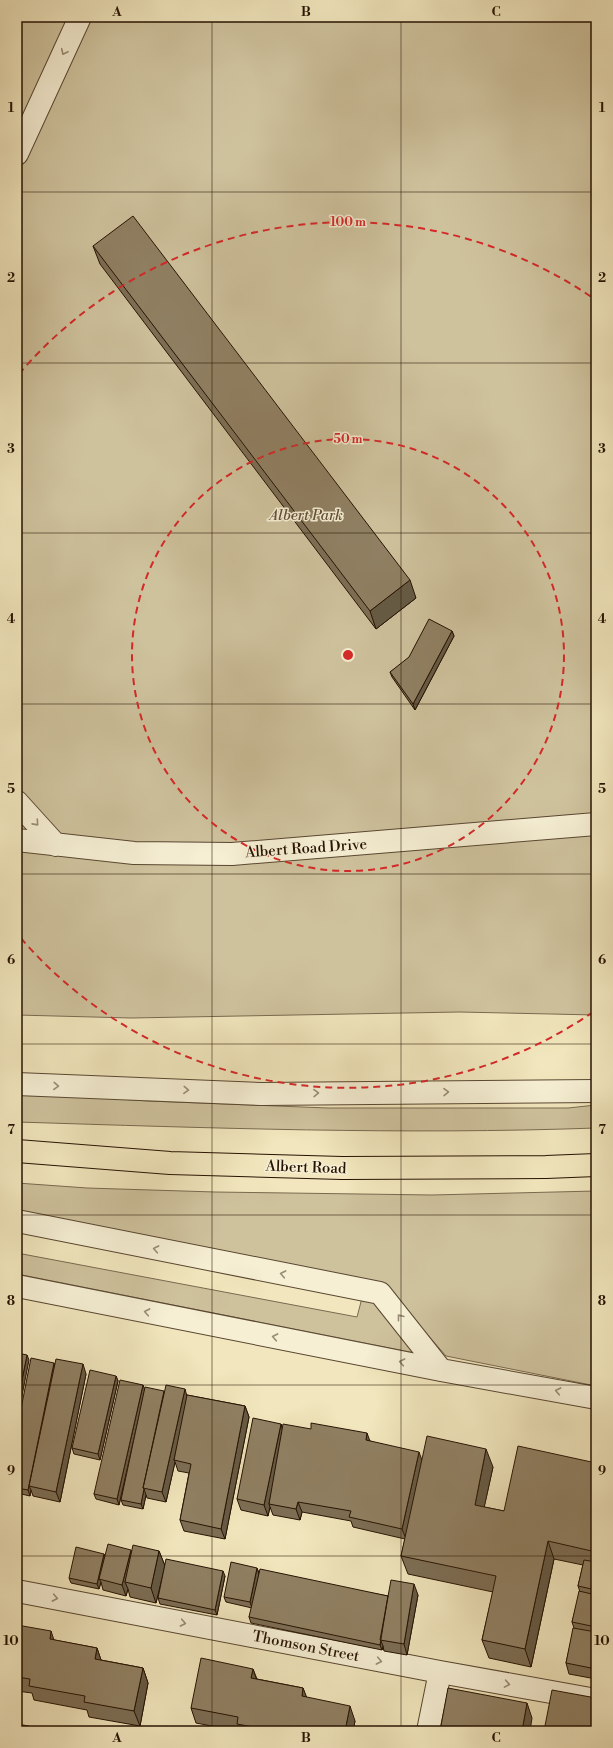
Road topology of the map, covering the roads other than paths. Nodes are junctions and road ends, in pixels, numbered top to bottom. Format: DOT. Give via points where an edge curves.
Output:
graph roads {
  1 [pos="80,17"];
  2 [pos="17,154"];
  3 [pos="17,802"];
  4 [pos="596,824"];
  5 [pos="17,840"];
  6 [pos="56,845"];
  7 [pos="17,1084"];
  8 [pos="596,1091"];
  9 [pos="17,1151"];
  10 [pos="596,1165"];
  11 [pos="17,1221"];
  12 [pos="17,1286"];
  13 [pos="441,1370"];
  14 [pos="596,1398"];
  15 [pos="17,1591"];
  16 [pos="440,1672"];
  17 [pos="596,1700"];
  18 [pos="428,1731"];
  1 -- 2 [label="street, one-way"];
  3 -- 6 [label="street, one-way"];
  4 -- 6 [label="street, Albert Road Drive" via="232,854 134,853"];
  5 -- 6 [label="street, Albert Road Drive"];
  7 -- 8 [label="street, one-way" via="261,1094"];
  9 -- 10 [label="main road, Albert Road" via="170,1163 342,1168"];
  13 -- 11 [label="street, one-way" via="380,1293"];
  13 -- 12 [label="street, one-way"];
  14 -- 13 [label="street, one-way"];
  15 -- 16 [label="street, Thomson Street, one-way"];
  16 -- 17 [label="street, Thomson Street, one-way"];
  16 -- 18 [label="street"];
}
